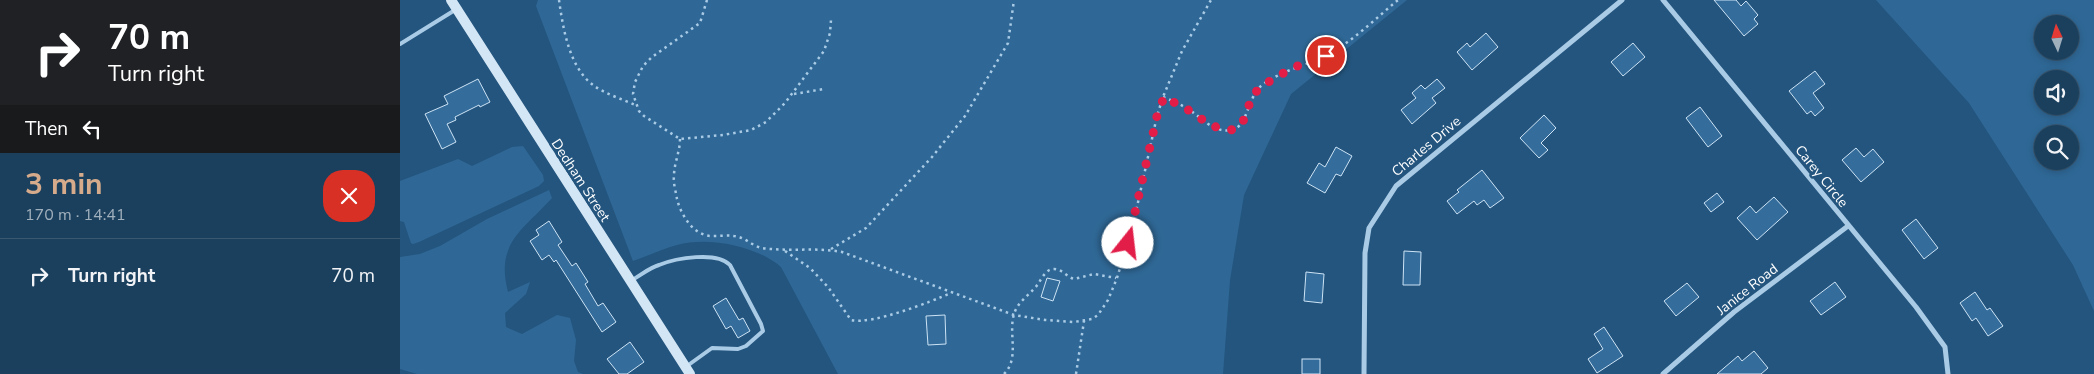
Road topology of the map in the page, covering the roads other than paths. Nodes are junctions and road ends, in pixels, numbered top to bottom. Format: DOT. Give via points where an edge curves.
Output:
graph roads {
  1 [pos="1622,0"];
  2 [pos="1664,0"];
  3 [pos="454,4"];
  4 [pos="400,44"];
  5 [pos="1848,226"];
  6 [pos="629,281"];
  7 [pos="687,370"];
  8 [pos="1364,374"];
  9 [pos="1663,374"];
  10 [pos="1948,374"];
  1 -- 8 [label="street, Charles Drive" via="1396,186 1379,209 1368,228 1365,253"];
  2 -- 5 [label="street, Carey Circle"];
  3 -- 4 [label="lane"];
  3 -- 6 [label="main road, Dedham Street"];
  5 -- 9 [label="street, Janice Road" via="1734,312"];
  5 -- 10 [label="street, Carey Circle" via="1916,306 1945,347"];
  6 -- 7 [label="main road, Dedham Street"];
  6 -- 7 [label="lane" via="658,265 676,260 717,257 730,265 763,331 738,349 712,348"];
}
